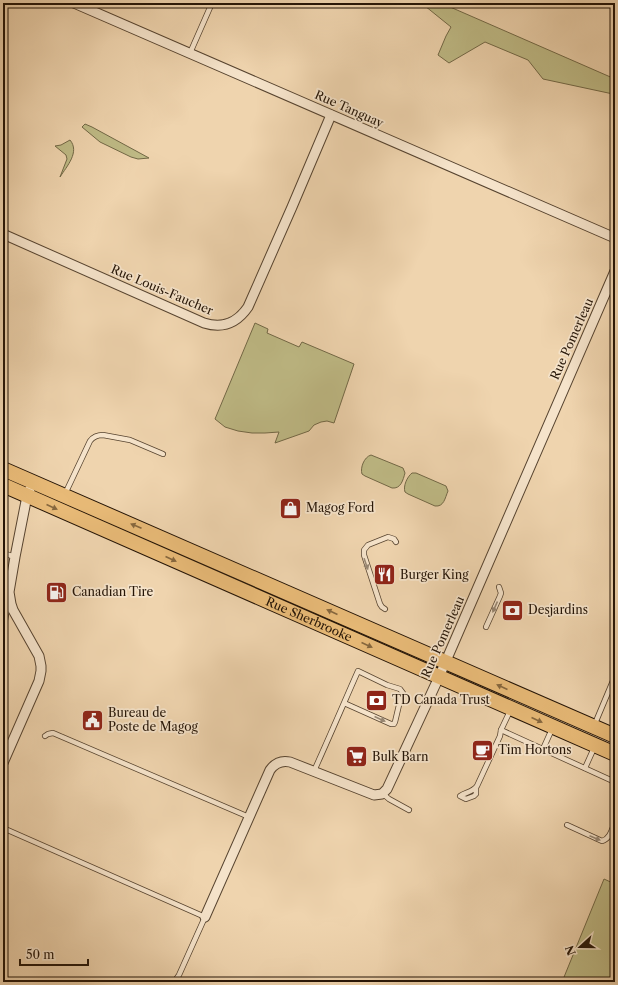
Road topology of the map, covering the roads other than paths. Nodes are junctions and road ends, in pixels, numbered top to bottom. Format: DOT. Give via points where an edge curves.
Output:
graph roads {
  1 [pos="74,3"];
  2 [pos="212,3"];
  3 [pos="190,53"];
  4 [pos="331,115"];
  5 [pos="3,234"];
  6 [pos="615,238"];
  7 [pos="615,271"];
  8 [pos="163,454"];
  9 [pos="3,469"];
  10 [pos="33,482"];
  11 [pos="3,485"];
  12 [pos="27,496"];
  13 [pos="64,496"];
  14 [pos="396,542"];
  15 [pos="3,553"];
  16 [pos="15,558"];
  17 [pos="499,587"];
  18 [pos="9,592"];
  19 [pos="385,609"];
  20 [pos="486,627"];
  21 [pos="3,633"];
  22 [pos="446,662"];
  23 [pos="615,676"];
  24 [pos="439,677"];
  25 [pos="344,703"];
  26 [pos="511,708"];
  27 [pos="553,727"];
  28 [pos="594,727"];
  29 [pos="501,730"];
  30 [pos="45,736"];
  31 [pos="615,736"];
  32 [pos="596,745"];
  33 [pos="543,749"];
  34 [pos="615,754"];
  35 [pos="3,763"];
  36 [pos="585,768"];
  37 [pos="314,771"];
  38 [pos="615,782"];
  39 [pos="383,794"];
  40 [pos="460,796"];
  41 [pos="409,810"];
  42 [pos="249,817"];
  43 [pos="615,822"];
  44 [pos="567,825"];
  45 [pos="3,828"];
  46 [pos="205,917"];
  47 [pos="174,982"];
  1 -- 3 [label="street, Rue Tanguay"];
  2 -- 3 [label="lane"];
  3 -- 4 [label="street, Rue Tanguay"];
  4 -- 5 [label="street, Rue Louis-Faucher" via="248,307 240,317 228,324 218,326 204,323"];
  4 -- 6 [label="street, Rue Tanguay"];
  7 -- 22 [label="street, Rue Pomerleau"];
  8 -- 13 [label="lane" via="127,439 95,436"];
  9 -- 10 [label="main road, Rue Sherbrooke"];
  10 -- 12 [label="street"];
  10 -- 13 [label="main road, Rue Sherbrooke"];
  11 -- 12 [label="main road, Rue Sherbrooke"];
  12 -- 16 [label="street"];
  12 -- 24 [label="main road, Rue Sherbrooke, one-way"];
  22 -- 13 [label="main road, Rue Sherbrooke, one-way"];
  14 -- 19 [label="lane, one-way" via="388,538 368,545 364,550 364,558 380,604"];
  15 -- 16 [label="lane"];
  16 -- 18 [label="street"];
  17 -- 20 [label="lane, one-way" via="500,596"];
  18 -- 21 [label="lane"];
  18 -- 35 [label="street" via="13,610 39,656 41,671 39,682"];
  22 -- 24 [label="street, Rue Pomerleau"];
  28 -- 22 [label="main road, Rue Sherbrooke, one-way"];
  23 -- 28 [label="lane"];
  24 -- 26 [label="main road, Rue Sherbrooke"];
  24 -- 39 [label="street, Rue Pomerleau"];
  25 -- 25 [label="lane, one-way" via="394,724 403,693 402,690 358,671"];
  25 -- 37 [label="lane"];
  26 -- 27 [label="main road, Rue Sherbrooke, one-way"];
  26 -- 29 [label="lane"];
  27 -- 32 [label="main road, Rue Sherbrooke"];
  27 -- 33 [label="lane"];
  28 -- 31 [label="main road, Rue Sherbrooke"];
  29 -- 33 [label="lane"];
  29 -- 40 [label="lane" via="476,788"];
  30 -- 42 [label="lane" via="53,733"];
  32 -- 34 [label="main road, Rue Sherbrooke"];
  32 -- 36 [label="lane"];
  33 -- 36 [label="lane"];
  36 -- 38 [label="lane"];
  37 -- 39 [label="street" via="374,795"];
  37 -- 42 [label="street" via="289,761 274,765"];
  39 -- 41 [label="lane"];
  42 -- 46 [label="street"];
  44 -- 43 [label="lane, one-way" via="604,841"];
  45 -- 46 [label="lane"];
  46 -- 47 [label="lane"];
}
